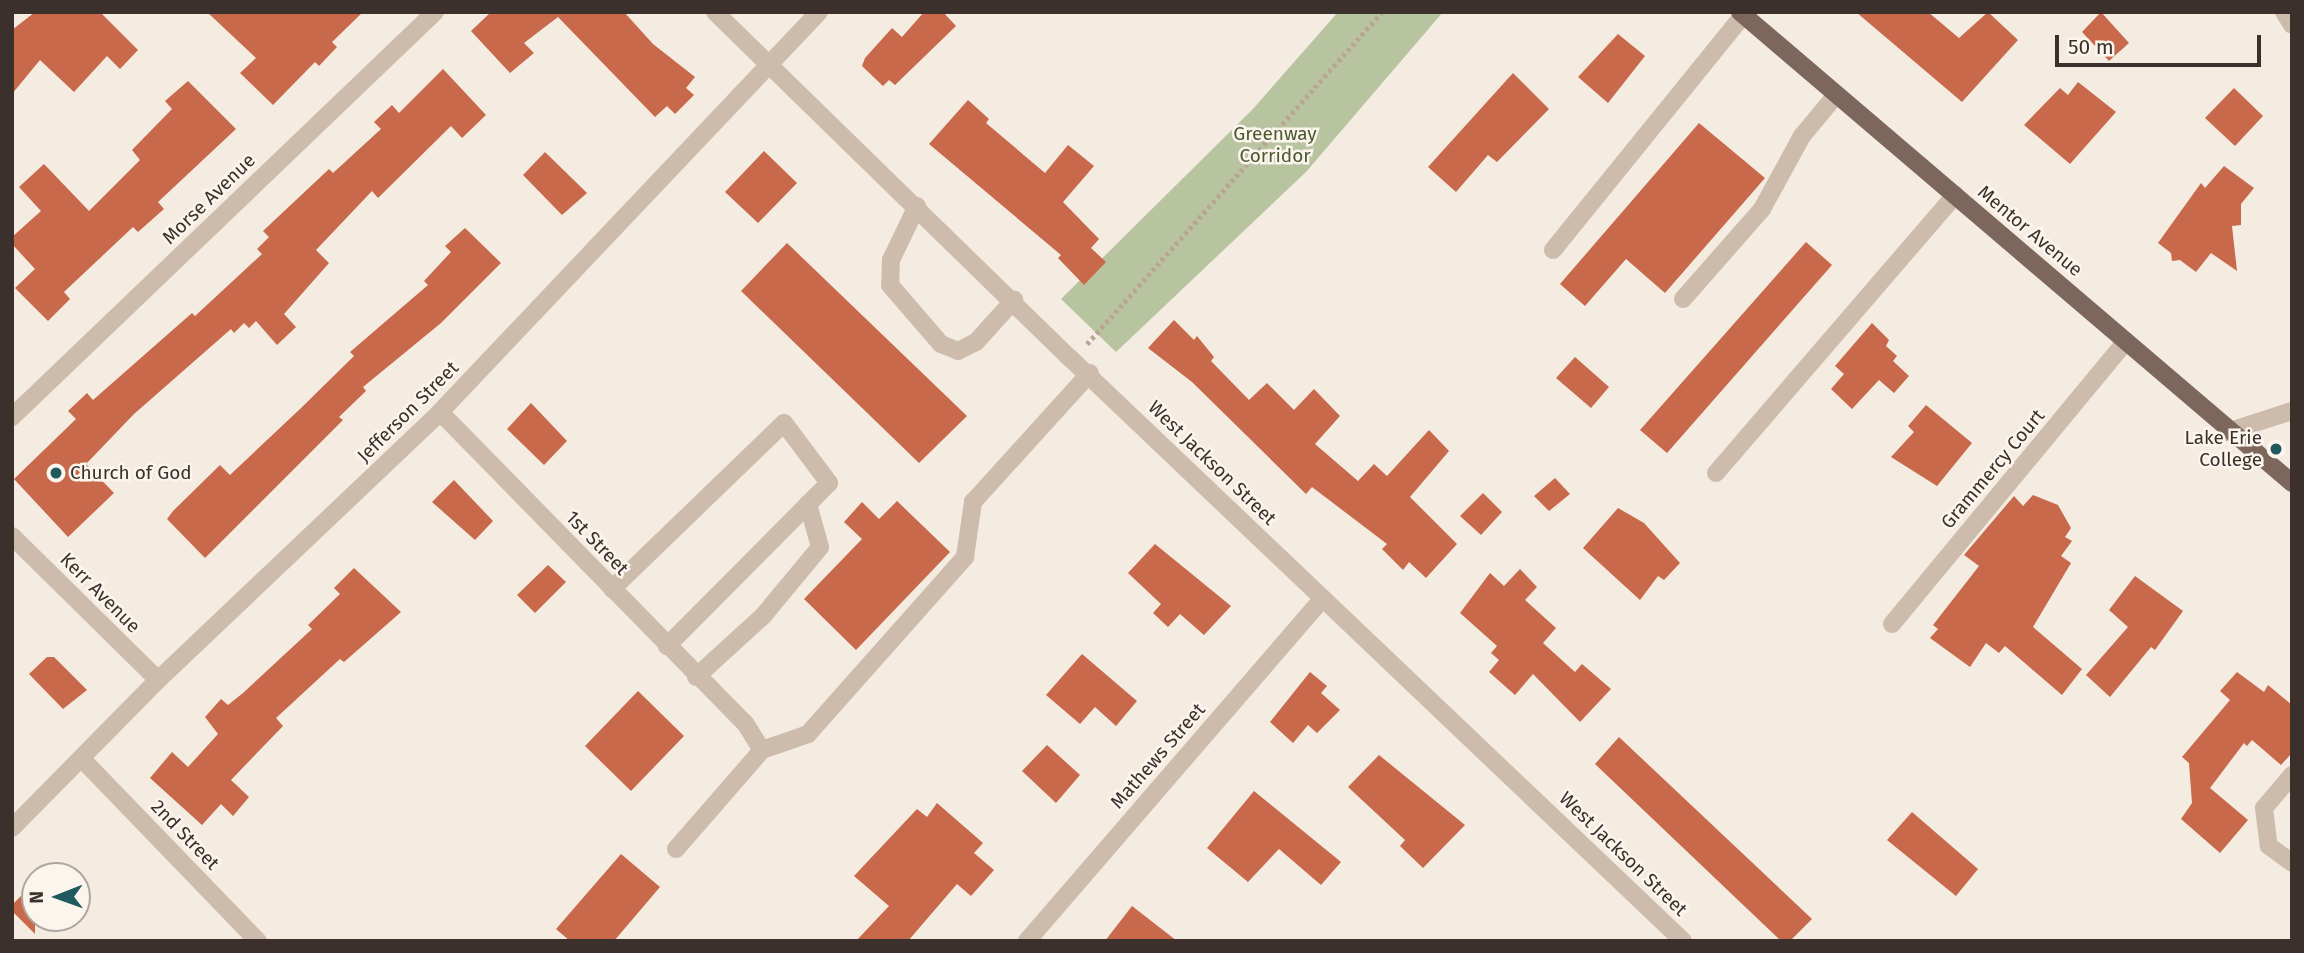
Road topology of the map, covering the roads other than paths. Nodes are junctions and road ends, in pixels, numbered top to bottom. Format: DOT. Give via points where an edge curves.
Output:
graph roads {
  1 [pos="435,12"];
  2 [pos="715,12"];
  3 [pos="819,12"];
  4 [pos="2284,12"];
  5 [pos="1741,14"];
  6 [pos="2292,25"];
  7 [pos="768,63"];
  8 [pos="1836,94"];
  9 [pos="1955,195"];
  10 [pos="916,206"];
  11 [pos="1553,250"];
  12 [pos="1683,299"];
  13 [pos="1014,300"];
  14 [pos="2126,341"];
  15 [pos="1090,373"];
  16 [pos="2292,411"];
  17 [pos="440,412"];
  18 [pos="12,417"];
  19 [pos="2227,432"];
  20 [pos="1716,473"];
  21 [pos="2292,483"];
  22 [pos="808,504"];
  23 [pos="12,536"];
  24 [pos="611,589"];
  25 [pos="1322,599"];
  26 [pos="1892,624"];
  27 [pos="667,646"];
  28 [pos="696,677"];
  29 [pos="158,680"];
  30 [pos="762,750"];
  31 [pos="82,759"];
  32 [pos="2292,775"];
  33 [pos="12,828"];
  34 [pos="676,849"];
  35 [pos="2292,863"];
  36 [pos="258,941"];
  37 [pos="1027,941"];
  38 [pos="1683,941"];
  1 -- 18 [label="street, Morse Avenue"];
  2 -- 7 [label="street, West Jackson Street"];
  3 -- 7 [label="street, Jefferson Street"];
  4 -- 6 [label="street"];
  5 -- 8 [label="main road, Mentor Avenue"];
  5 -- 11 [label="street"];
  7 -- 10 [label="street, West Jackson Street"];
  7 -- 17 [label="street, Jefferson Street"];
  8 -- 9 [label="main road, Mentor Avenue"];
  8 -- 12 [label="street" via="1802,136 1762,209"];
  9 -- 14 [label="main road, Mentor Avenue"];
  9 -- 20 [label="street"];
  10 -- 13 [label="street, West Jackson Street"];
  10 -- 13 [label="street" via="891,260 890,285 941,344 958,351 976,342"];
  13 -- 15 [label="street, West Jackson Street"];
  14 -- 19 [label="main road, Mentor Avenue"];
  14 -- 26 [label="street, Grammercy Court"];
  15 -- 25 [label="street, West Jackson Street"];
  15 -- 30 [label="street" via="973,502 965,557 808,734"];
  16 -- 19 [label="street"];
  17 -- 24 [label="street, 1st Street"];
  17 -- 29 [label="street, Jefferson Street"];
  19 -- 21 [label="main road, Mentor Avenue"];
  22 -- 24 [label="street" via="829,483 784,423"];
  22 -- 27 [label="street"];
  22 -- 28 [label="street" via="820,547 763,616"];
  23 -- 29 [label="street, Kerr Avenue"];
  24 -- 27 [label="street, 1st Street"];
  25 -- 37 [label="street, Mathews Street"];
  25 -- 38 [label="street, West Jackson Street"];
  27 -- 28 [label="street, 1st Street"];
  28 -- 30 [label="street, 1st Street" via="745,723"];
  29 -- 31 [label="street, Jefferson Street"];
  30 -- 34 [label="street"];
  31 -- 33 [label="street, Jefferson Street"];
  31 -- 36 [label="street, 2nd Street"];
  32 -- 35 [label="street" via="2264,808 2269,846"];
}
